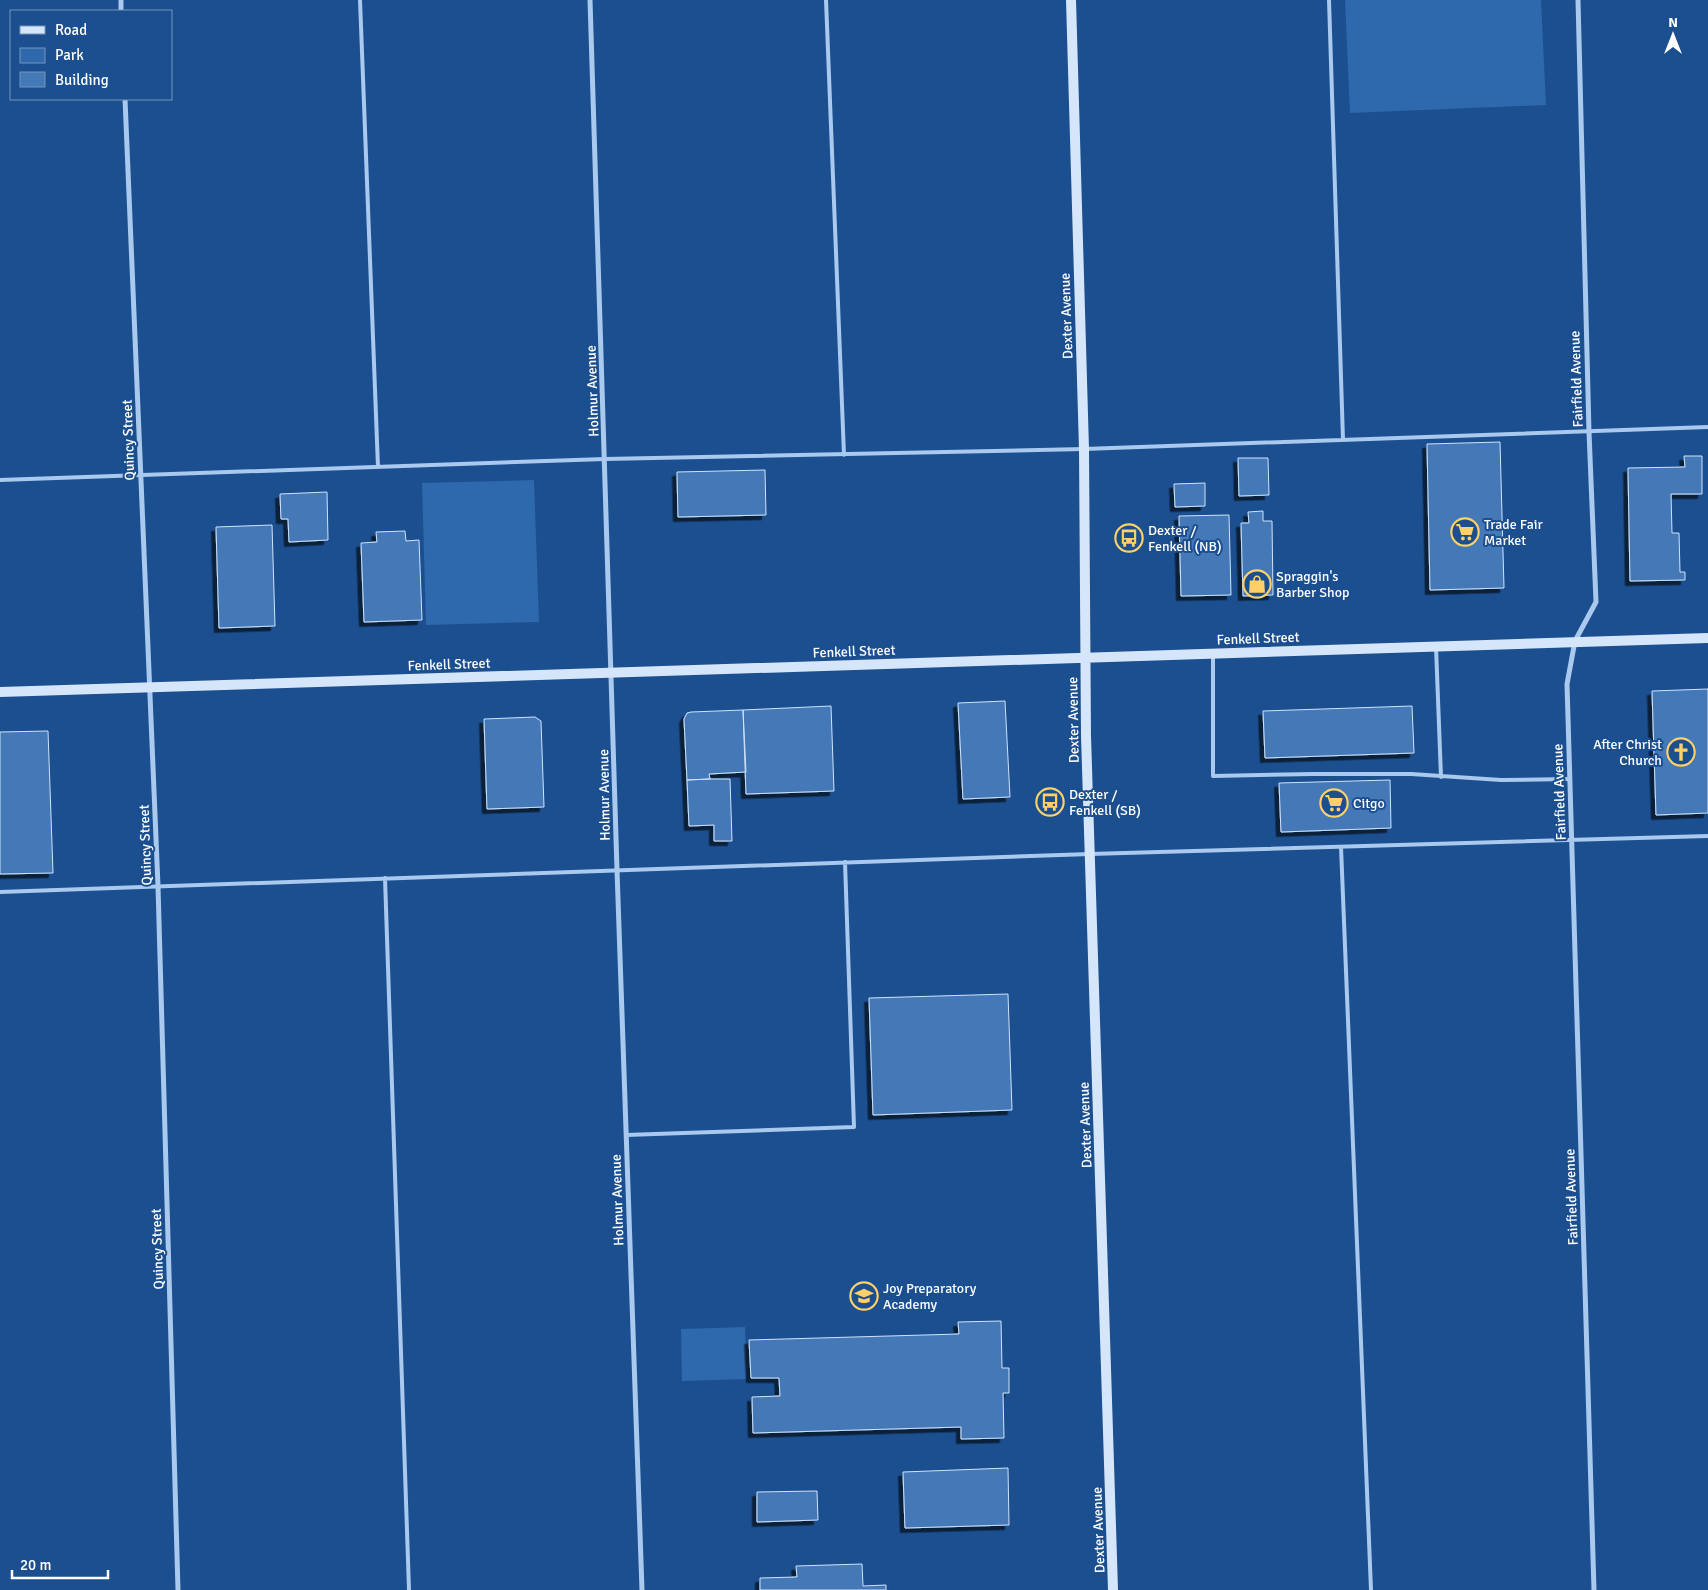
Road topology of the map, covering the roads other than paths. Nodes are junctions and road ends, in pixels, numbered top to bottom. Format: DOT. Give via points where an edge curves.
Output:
graph roads {
  1 [pos="360,0"];
  2 [pos="590,0"];
  3 [pos="826,0"];
  4 [pos="1071,0"];
  5 [pos="1328,0"];
  6 [pos="1578,0"];
  7 [pos="125,100"];
  8 [pos="1708,427"];
  9 [pos="1589,432"];
  10 [pos="1343,440"];
  11 [pos="1084,449"];
  12 [pos="844,455"];
  13 [pos="605,459"];
  14 [pos="378,467"];
  15 [pos="141,475"];
  16 [pos="0,480"];
  17 [pos="1708,638"];
  18 [pos="1575,642"];
  19 [pos="1436,646"];
  20 [pos="1213,653"];
  21 [pos="1087,658"];
  22 [pos="612,673"];
  23 [pos="150,688"];
  24 [pos="0,692"];
  25 [pos="1441,777"];
  26 [pos="1570,779"];
  27 [pos="1708,836"];
  28 [pos="1572,840"];
  29 [pos="1341,846"];
  30 [pos="1090,854"];
  31 [pos="845,862"];
  32 [pos="617,870"];
  33 [pos="385,878"];
  34 [pos="158,886"];
  35 [pos="0,892"];
  36 [pos="626,1135"];
  37 [pos="178,1590"];
  38 [pos="409,1590"];
  39 [pos="642,1590"];
  40 [pos="1114,1590"];
  41 [pos="1371,1590"];
  42 [pos="1594,1590"];
  1 -- 14 [label="lane"];
  2 -- 13 [label="street, Holmur Avenue"];
  3 -- 12 [label="lane"];
  4 -- 11 [label="street, Dexter Avenue"];
  5 -- 10 [label="lane"];
  6 -- 9 [label="street, Fairfield Avenue"];
  7 -- 15 [label="street, Quincy Street"];
  8 -- 9 [label="lane"];
  9 -- 10 [label="lane"];
  9 -- 18 [label="street, Fairfield Avenue" via="1596,602"];
  10 -- 11 [label="lane"];
  11 -- 12 [label="lane"];
  11 -- 21 [label="street, Dexter Avenue"];
  12 -- 13 [label="lane"];
  13 -- 14 [label="lane"];
  13 -- 22 [label="street, Holmur Avenue"];
  14 -- 15 [label="lane"];
  15 -- 16 [label="lane"];
  15 -- 23 [label="street, Quincy Street"];
  17 -- 18 [label="street, Fenkell Street"];
  18 -- 19 [label="street, Fenkell Street"];
  18 -- 26 [label="street, Fairfield Avenue" via="1567,684"];
  19 -- 20 [label="street, Fenkell Street"];
  19 -- 25 [label="lane"];
  20 -- 21 [label="street, Fenkell Street"];
  20 -- 25 [label="lane" via="1213,776 1411,774"];
  21 -- 22 [label="street, Fenkell Street"];
  21 -- 30 [label="street, Dexter Avenue"];
  22 -- 23 [label="street, Fenkell Street"];
  22 -- 32 [label="street, Holmur Avenue"];
  23 -- 24 [label="street, Fenkell Street"];
  23 -- 34 [label="street, Quincy Street"];
  25 -- 26 [label="lane"];
  26 -- 28 [label="street, Fairfield Avenue"];
  27 -- 28 [label="lane"];
  28 -- 29 [label="lane"];
  28 -- 42 [label="street, Fairfield Avenue"];
  29 -- 30 [label="lane"];
  29 -- 41 [label="lane"];
  30 -- 31 [label="lane"];
  30 -- 40 [label="street, Dexter Avenue"];
  31 -- 32 [label="lane"];
  31 -- 36 [label="lane" via="854,1127"];
  32 -- 33 [label="lane"];
  32 -- 36 [label="street, Holmur Avenue"];
  33 -- 34 [label="lane"];
  33 -- 38 [label="lane"];
  34 -- 35 [label="lane"];
  34 -- 37 [label="street, Quincy Street"];
  36 -- 39 [label="street, Holmur Avenue"];
}
